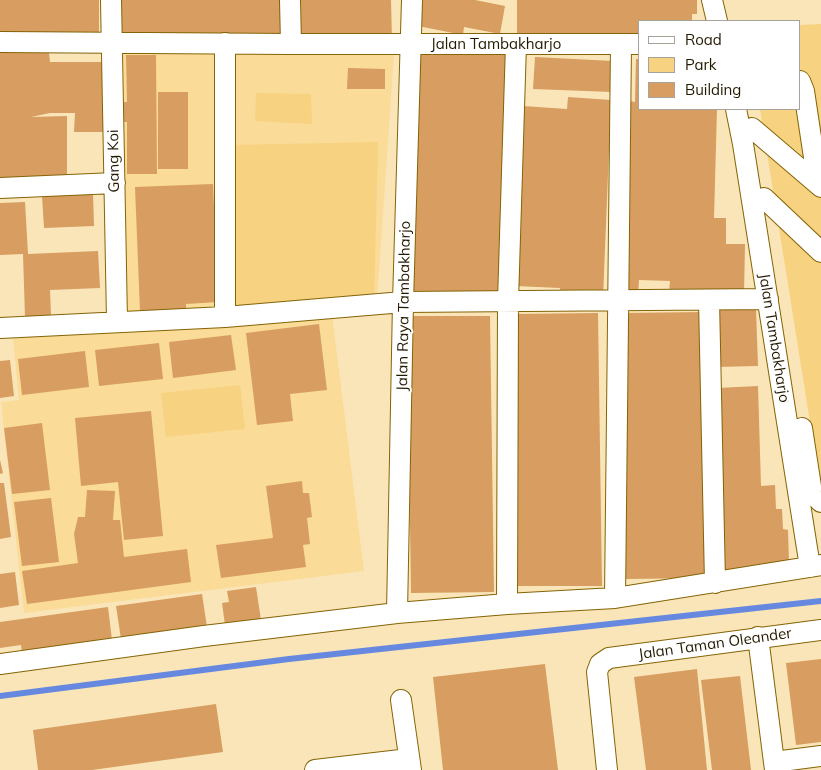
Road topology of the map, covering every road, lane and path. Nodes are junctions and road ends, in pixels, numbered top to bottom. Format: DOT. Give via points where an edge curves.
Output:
graph roads {
  1 [pos="111,0"];
  2 [pos="290,0"];
  3 [pos="412,0"];
  4 [pos="712,0"];
  5 [pos="717,20"];
  6 [pos="0,42"];
  7 [pos="112,43"];
  8 [pos="225,43"];
  9 [pos="291,44"];
  10 [pos="412,44"];
  11 [pos="516,44"];
  12 [pos="630,44"];
  13 [pos="801,84"];
  14 [pos="736,110"];
  15 [pos="751,118"];
  16 [pos="115,183"];
  17 [pos="820,186"];
  18 [pos="0,188"];
  19 [pos="764,198"];
  20 [pos="821,252"];
  21 [pos="618,300"];
  22 [pos="709,300"];
  23 [pos="768,300"];
  24 [pos="508,301"];
  25 [pos="403,302"];
  26 [pos="225,317"];
  27 [pos="117,321"];
  28 [pos="0,328"];
  29 [pos="821,502"];
  30 [pos="815,566"];
  31 [pos="715,583"];
  32 [pos="616,598"];
  33 [pos="507,604"];
  34 [pos="397,613"];
  35 [pos="821,630"];
  36 [pos="758,637"];
  37 [pos="0,664"];
  38 [pos="400,700"];
  39 [pos="821,756"];
  40 [pos="410,764"];
  41 [pos="774,766"];
  42 [pos="315,770"];
  43 [pos="607,770"];
  1 -- 7 [label="street, Gang Koi"];
  2 -- 9 [label="street"];
  3 -- 10 [label="street, Jalan Raya Tambakharjo"];
  4 -- 5 [label="street"];
  6 -- 7 [label="street, Jalan Tambakharjo"];
  7 -- 8 [label="street, Jalan Tambakharjo"];
  7 -- 16 [label="street, Gang Koi"];
  8 -- 9 [label="street, Jalan Tambakharjo"];
  8 -- 26 [label="street"];
  9 -- 10 [label="street, Jalan Tambakharjo"];
  10 -- 11 [label="street, Jalan Tambakharjo"];
  10 -- 25 [label="street, Jalan Raya Tambakharjo"];
  11 -- 12 [label="street, Jalan Tambakharjo"];
  11 -- 24 [label="street"];
  12 -- 21 [label="street"];
  13 -- 17 [label="street"];
  14 -- 23 [label="street, Jalan Tambakharjo"];
  15 -- 17 [label="street"];
  15 -- 19 [label="street"];
  16 -- 18 [label="street"];
  16 -- 27 [label="street, Gang Koi"];
  19 -- 20 [label="street"];
  19 -- 29 [label="street" via="812,493"];
  21 -- 22 [label="street"];
  21 -- 24 [label="street"];
  21 -- 32 [label="street"];
  22 -- 23 [label="street"];
  22 -- 31 [label="street"];
  23 -- 30 [label="street, Jalan Tambakharjo"];
  24 -- 25 [label="street"];
  24 -- 33 [label="street"];
  25 -- 26 [label="street"];
  25 -- 34 [label="street, Jalan Raya Tambakharjo"];
  26 -- 27 [label="street"];
  27 -- 28 [label="street"];
  30 -- 31 [label="street"];
  31 -- 32 [label="street"];
  32 -- 33 [label="street"];
  33 -- 34 [label="street"];
  34 -- 37 [label="street"];
  35 -- 36 [label="street, Jalan Taman Oleander"];
  36 -- 41 [label="street"];
  36 -- 43 [label="street, Jalan Taman Oleander" via="609,658 600,664 596,672"];
  38 -- 40 [label="street"];
  39 -- 41 [label="street"];
  40 -- 42 [label="street"];
}
